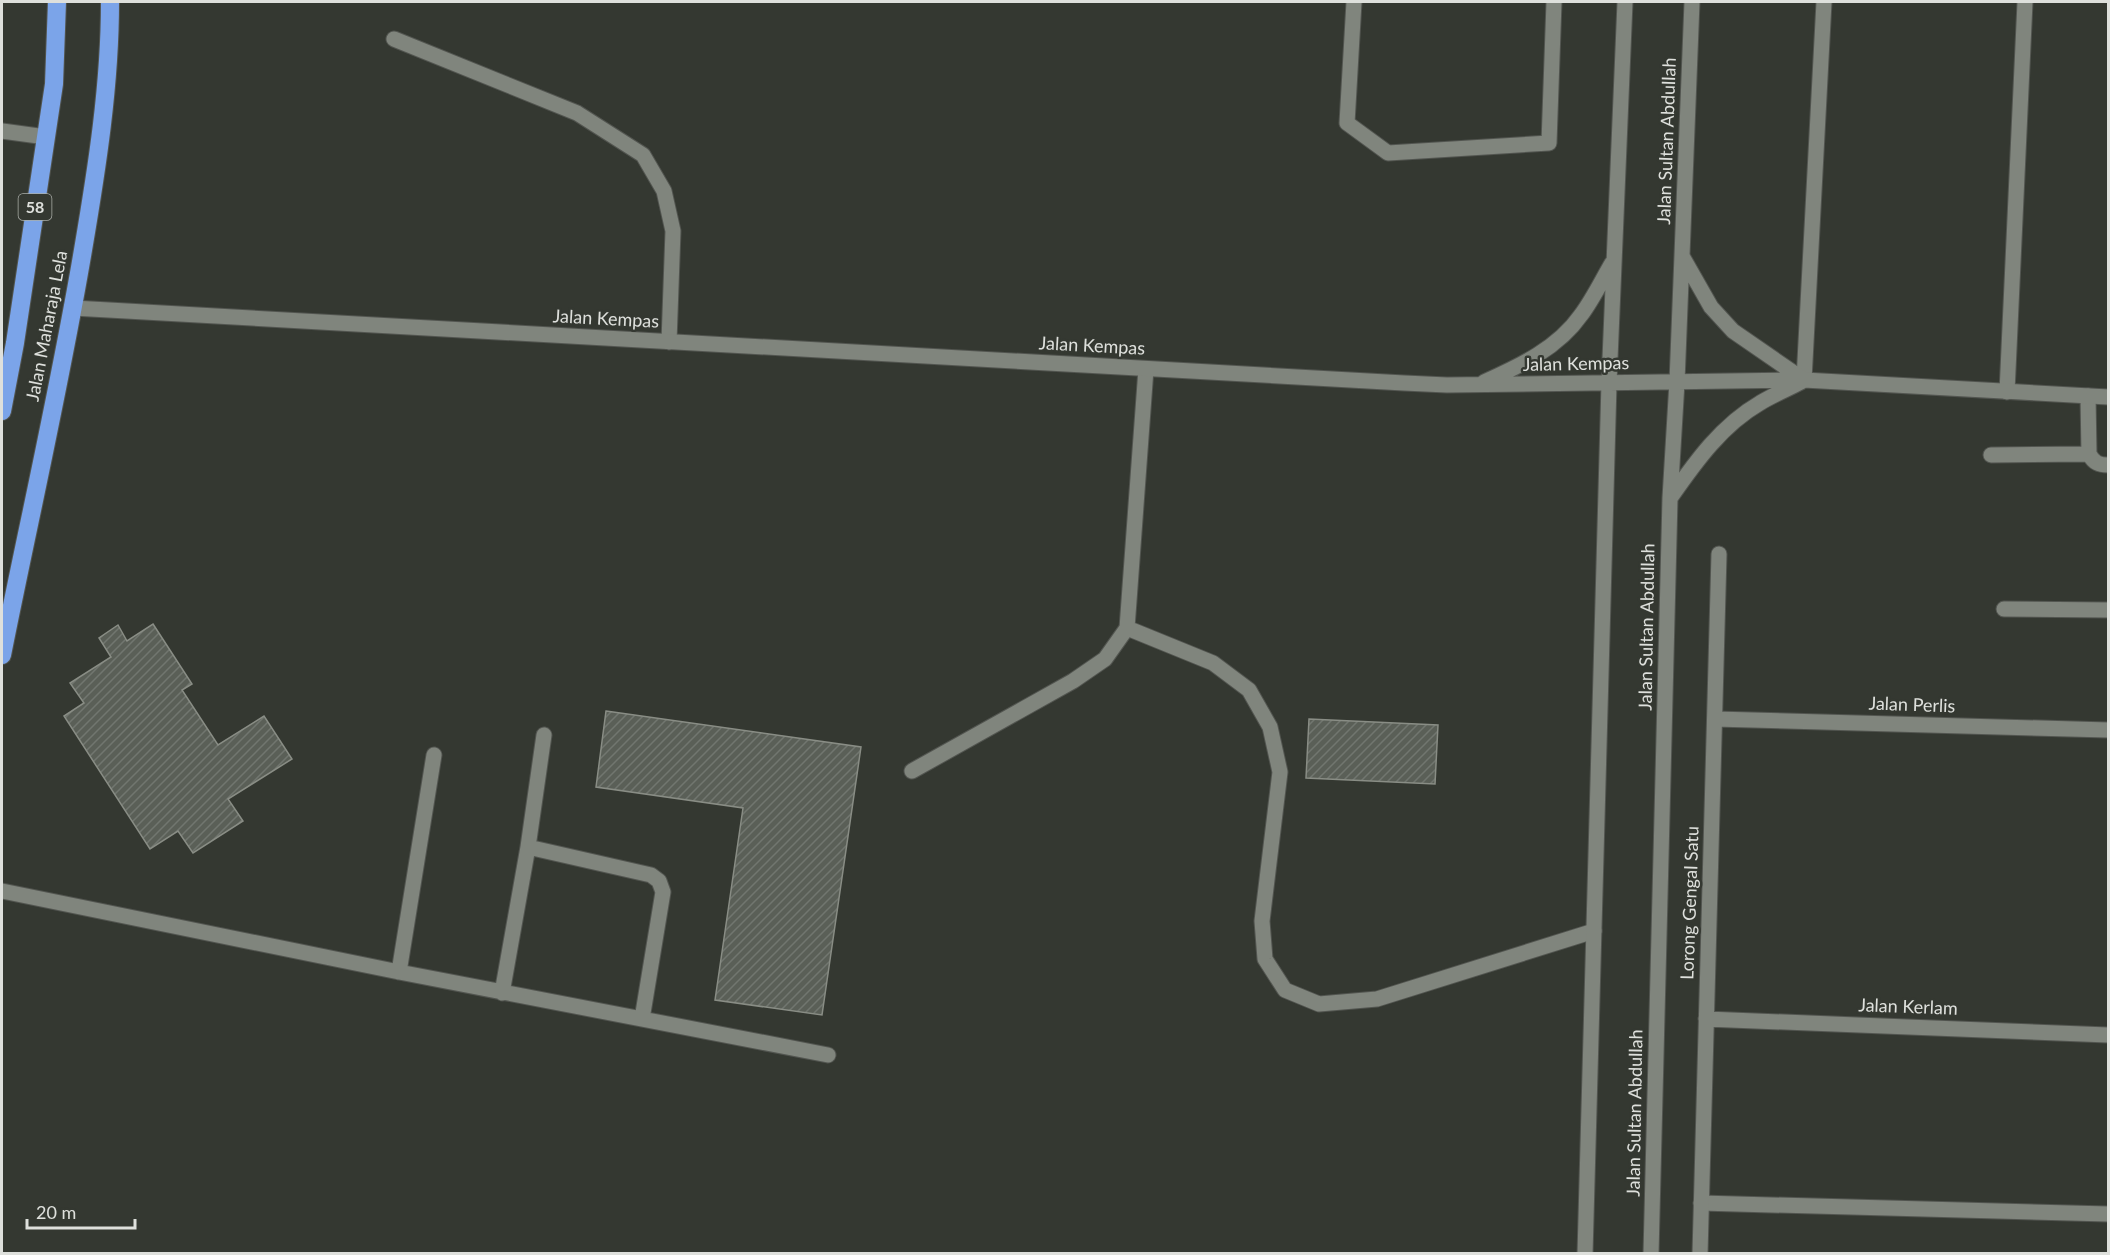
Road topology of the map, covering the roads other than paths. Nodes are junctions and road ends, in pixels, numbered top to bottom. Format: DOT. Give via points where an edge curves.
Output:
graph roads {
  1 [pos="57,2"];
  2 [pos="110,2"];
  3 [pos="1354,2"];
  4 [pos="1554,2"];
  5 [pos="1625,2"];
  6 [pos="1692,2"];
  7 [pos="1824,2"];
  8 [pos="2025,2"];
  9 [pos="394,39"];
  10 [pos="2,131"];
  11 [pos="46,137"];
  12 [pos="1682,255"];
  13 [pos="1613,261"];
  14 [pos="73,308"];
  15 [pos="669,342"];
  16 [pos="1146,369"];
  17 [pos="1804,380"];
  18 [pos="1677,382"];
  19 [pos="1609,383"];
  20 [pos="1478,384"];
  21 [pos="2007,392"];
  22 [pos="2088,396"];
  23 [pos="2109,397"];
  24 [pos="2,411"];
  25 [pos="2089,454"];
  26 [pos="1991,455"];
  27 [pos="2109,465"];
  28 [pos="1670,498"];
  29 [pos="1719,554"];
  30 [pos="2004,609"];
  31 [pos="2109,610"];
  32 [pos="1127,628"];
  33 [pos="2,656"];
  34 [pos="1715,719"];
  35 [pos="2109,730"];
  36 [pos="544,735"];
  37 [pos="434,755"];
  38 [pos="912,771"];
  39 [pos="528,847"];
  40 [pos="2,891"];
  41 [pos="1594,931"];
  42 [pos="399,972"];
  43 [pos="502,993"];
  44 [pos="1706,1018"];
  45 [pos="642,1019"];
  46 [pos="2109,1035"];
  47 [pos="828,1055"];
  48 [pos="1701,1203"];
  49 [pos="2109,1214"];
  50 [pos="1584,1254"];
  51 [pos="1651,1254"];
  52 [pos="1700,1254"];
  1 -- 11 [label="highway, Jalan Maharaja Lela / 58" via="54,84"];
  2 -- 14 [label="highway, Jalan Maharaja Lela" via="110,42 95,178"];
  3 -- 4 [label="street" via="1347,123 1388,153 1549,143"];
  5 -- 13 [label="street"];
  6 -- 12 [label="street, Jalan Sultan Abdullah"];
  7 -- 17 [label="street"];
  8 -- 21 [label="street"];
  9 -- 15 [label="street" via="577,113 643,155 664,191 673,231"];
  10 -- 11 [label="street"];
  11 -- 24 [label="highway, Jalan Maharaja Lela / 58"];
  12 -- 17 [label="street" via="1711,307 1733,331"];
  12 -- 18 [label="street, Jalan Sultan Abdullah"];
  13 -- 19 [label="street"];
  13 -- 20 [label="street" via="1580,316 1554,344 1523,365"];
  14 -- 15 [label="street, Jalan Kempas"];
  14 -- 33 [label="highway, Jalan Maharaja Lela"];
  15 -- 16 [label="street, Jalan Kempas"];
  16 -- 20 [label="street, Jalan Kempas"];
  16 -- 32 [label="street"];
  17 -- 18 [label="street, Jalan Kempas"];
  17 -- 21 [label="street, Jalan Kempas"];
  17 -- 28 [label="street" via="1759,403 1724,430"];
  18 -- 19 [label="street, Jalan Kempas"];
  18 -- 28 [label="street, Jalan Sultan Abdullah"];
  19 -- 20 [label="street, Jalan Kempas"];
  19 -- 41 [label="street"];
  21 -- 22 [label="street, Jalan Kempas"];
  22 -- 23 [label="street, Jalan Kempas"];
  22 -- 25 [label="street"];
  25 -- 26 [label="street"];
  25 -- 27 [label="street" via="2094,462"];
  28 -- 51 [label="street, Jalan Sultan Abdullah"];
  29 -- 34 [label="street, Lorong Gengal Satu"];
  30 -- 31 [label="street"];
  32 -- 38 [label="street" via="1104,659 1073,681"];
  32 -- 41 [label="street" via="1213,663 1249,690 1270,727 1280,772 1262,921 1265,959 1285,990 1319,1004 1377,999"];
  34 -- 35 [label="street, Jalan Perlis"];
  34 -- 44 [label="street, Lorong Gengal Satu"];
  36 -- 39 [label="street"];
  37 -- 42 [label="street"];
  39 -- 43 [label="street"];
  39 -- 45 [label="street" via="651,875 659,881 663,892"];
  40 -- 42 [label="street"];
  41 -- 50 [label="street"];
  42 -- 43 [label="street"];
  43 -- 45 [label="street"];
  44 -- 46 [label="street, Jalan Kerlam"];
  44 -- 48 [label="street, Lorong Gengal Satu"];
  45 -- 47 [label="street"];
  48 -- 49 [label="street"];
  48 -- 52 [label="street, Lorong Gengal Satu"];
}
